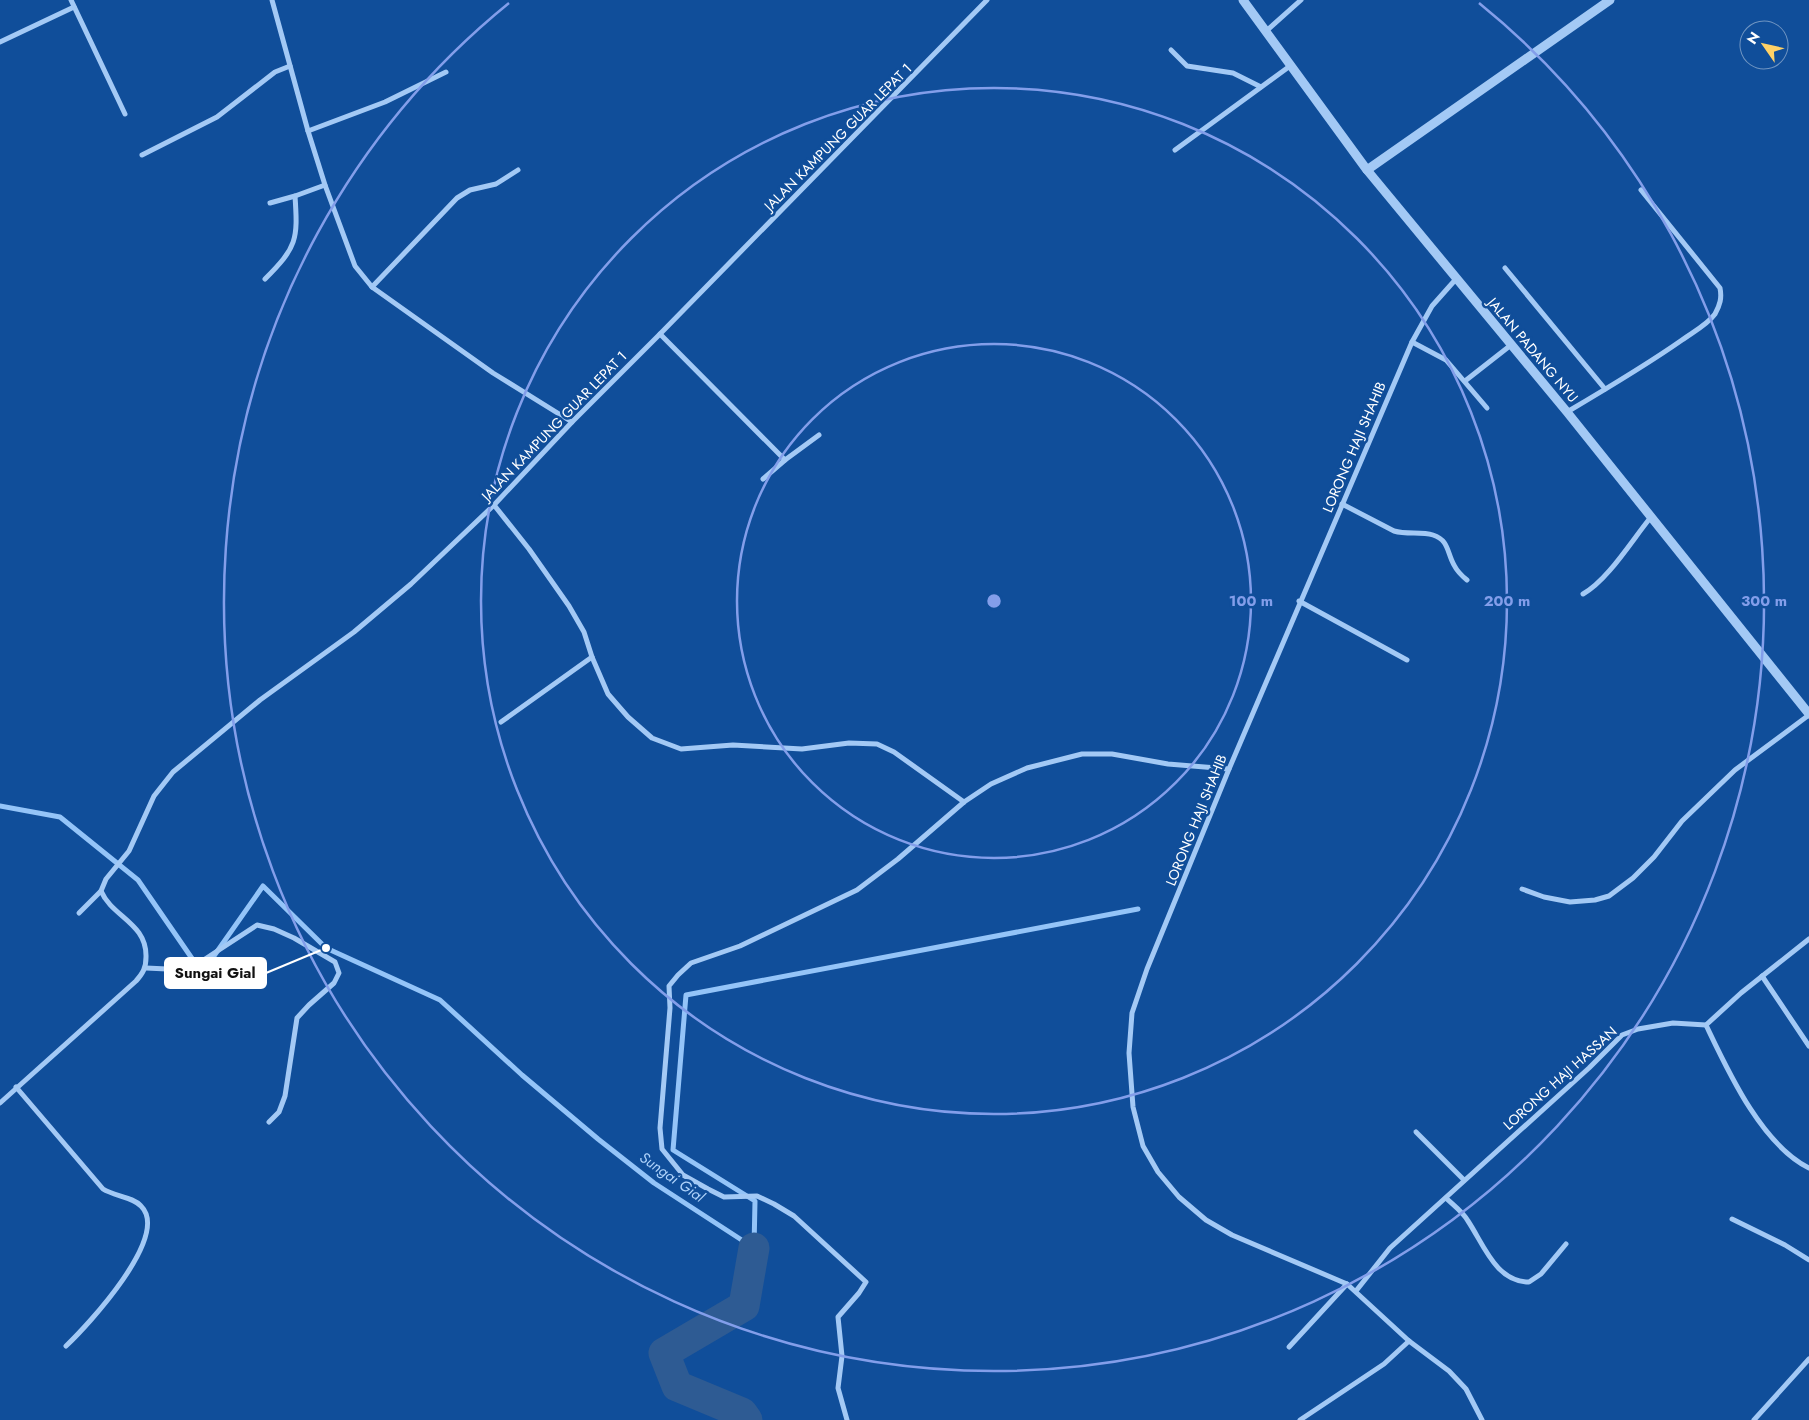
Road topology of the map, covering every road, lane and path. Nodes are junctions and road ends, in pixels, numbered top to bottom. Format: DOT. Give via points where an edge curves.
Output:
graph roads {
  1 [pos="71,0"];
  2 [pos="272,0"];
  3 [pos="987,0"];
  4 [pos="1243,0"];
  5 [pos="1301,0"];
  6 [pos="1610,0"];
  7 [pos="74,7"];
  8 [pos="1265,32"];
  9 [pos="0,42"];
  10 [pos="1171,50"];
  11 [pos="290,66"];
  12 [pos="1290,66"];
  13 [pos="446,72"];
  14 [pos="1261,87"];
  15 [pos="126,114"];
  16 [pos="308,131"];
  17 [pos="1175,150"];
  18 [pos="142,155"];
  19 [pos="518,170"];
  20 [pos="1367,170"];
  21 [pos="325,185"];
  22 [pos="1641,190"];
  23 [pos="294,196"];
  24 [pos="270,203"];
  25 [pos="1505,268"];
  26 [pos="265,279"];
  27 [pos="1456,279"];
  28 [pos="372,286"];
  29 [pos="660,334"];
  30 [pos="1412,342"];
  31 [pos="1511,345"];
  32 [pos="1465,381"];
  33 [pos="1605,389"];
  34 [pos="1487,408"];
  35 [pos="1567,412"];
  36 [pos="572,422"];
  37 [pos="819,435"];
  38 [pos="785,460"];
  39 [pos="763,479"];
  40 [pos="1342,504"];
  41 [pos="494,505"];
  42 [pos="1651,517"];
  43 [pos="1467,580"];
  44 [pos="1583,594"];
  45 [pos="1300,601"];
  46 [pos="592,657"];
  47 [pos="1406,660"];
  48 [pos="1809,715"];
  49 [pos="501,722"];
  50 [pos="1229,769"];
  51 [pos="964,802"];
  52 [pos="1522,889"];
  53 [pos="101,891"];
  54 [pos="79,913"];
  55 [pos="1809,939"];
  56 [pos="146,968"];
  57 [pos="1762,976"];
  58 [pos="1706,1025"];
  59 [pos="1809,1046"];
  60 [pos="16,1087"];
  61 [pos="0,1104"];
  62 [pos="269,1122"];
  63 [pos="1416,1132"];
  64 [pos="1809,1168"];
  65 [pos="1464,1180"];
  66 [pos="1446,1198"];
  67 [pos="1732,1219"];
  68 [pos="1566,1244"];
  69 [pos="1809,1260"];
  70 [pos="1347,1284"];
  71 [pos="1356,1291"];
  72 [pos="1409,1341"];
  73 [pos="66,1346"];
  74 [pos="1289,1347"];
  75 [pos="1809,1360"];
  76 [pos="847,1420"];
  77 [pos="1300,1420"];
  78 [pos="1482,1420"];
  79 [pos="1754,1420"];
  1 -- 7 [label="street"];
  2 -- 11 [label="street"];
  3 -- 29 [label="street, JALAN KAMPUNG GUAR LEPAT 1"];
  4 -- 8 [label="street, JALAN PADANG NYU"];
  5 -- 8 [label="street"];
  6 -- 20 [label="street"];
  7 -- 9 [label="street"];
  7 -- 15 [label="street"];
  8 -- 12 [label="street, JALAN PADANG NYU"];
  10 -- 14 [label="street" via="1187,66 1233,73"];
  11 -- 16 [label="street"];
  11 -- 18 [label="street" via="275,72 217,117"];
  12 -- 14 [label="street"];
  12 -- 20 [label="street, JALAN PADANG NYU"];
  13 -- 16 [label="street" via="385,102"];
  14 -- 17 [label="street"];
  16 -- 21 [label="street"];
  19 -- 28 [label="street" via="496,184 470,190 457,198"];
  20 -- 27 [label="street, JALAN PADANG NYU"];
  21 -- 23 [label="street"];
  21 -- 28 [label="street" via="356,266"];
  22 -- 33 [label="street" via="1720,288 1720,304 1704,325"];
  23 -- 24 [label="street"];
  23 -- 26 [label="street" via="296,232 292,247 285,260"];
  25 -- 33 [label="street"];
  27 -- 30 [label="street, LORONG HAJI SHAHIB" via="1432,306"];
  27 -- 31 [label="street, JALAN PADANG NYU"];
  28 -- 36 [label="street" via="493,373"];
  29 -- 36 [label="street, JALAN KAMPUNG GUAR LEPAT 1"];
  29 -- 38 [label="street"];
  30 -- 32 [label="street" via="1446,360"];
  30 -- 40 [label="street, LORONG HAJI SHAHIB"];
  31 -- 32 [label="street"];
  31 -- 35 [label="street, JALAN PADANG NYU"];
  32 -- 34 [label="street"];
  33 -- 35 [label="street"];
  35 -- 42 [label="street, JALAN PADANG NYU"];
  36 -- 41 [label="street, JALAN KAMPUNG GUAR LEPAT 1"];
  37 -- 38 [label="street"];
  38 -- 39 [label="street"];
  40 -- 43 [label="street" via="1394,531 1437,536 1448,545 1455,568"];
  40 -- 45 [label="street, LORONG HAJI SHAHIB"];
  41 -- 46 [label="street" via="569,606 584,632"];
  41 -- 53 [label="street, JALAN KAMPUNG GUAR LEPAT 1" via="411,584 354,632 260,700 173,772 150,802 128,851 106,879"];
  42 -- 44 [label="street" via="1605,576"];
  42 -- 48 [label="street, JALAN PADANG NYU"];
  45 -- 47 [label="street"];
  45 -- 50 [label="street, LORONG HAJI SHAHIB"];
  46 -- 49 [label="street"];
  46 -- 51 [label="street" via="608,694 652,738 681,749 733,745 802,749 849,743 877,744 894,752"];
  48 -- 52 [label="street" via="1735,770 1682,821 1633,878 1609,896 1570,902"];
  50 -- 51 [label="street" via="1168,764 1112,754 1082,754 1027,768 991,784"];
  50 -- 70 [label="street, LORONG HAJI SHAHIB" via="1132,1013 1129,1053 1133,1107 1144,1146 1158,1172 1179,1197 1206,1220 1232,1235"];
  51 -- 76 [label="street" via="857,890 740,946 691,963 669,986 660,1128 662,1149 683,1175 724,1197 757,1196 794,1216 866,1282 838,1317 842,1356 838,1388"];
  53 -- 54 [label="street, JALAN KAMPUNG GUAR LEPAT 1"];
  53 -- 56 [label="street" via="104,898 138,931 146,946"];
  55 -- 57 [label="street"];
  56 -- 60 [label="street" via="136,982"];
  56 -- 62 [label="street" via="166,969 199,963 258,925 294,938 334,962 339,972 334,983 297,1018 285,1096 279,1112"];
  57 -- 58 [label="street"];
  57 -- 59 [label="street"];
  58 -- 64 [label="street" via="1741,1095 1757,1119 1799,1163"];
  58 -- 65 [label="street, LORONG HAJI HASSAN" via="1673,1023 1622,1035"];
  60 -- 61 [label="street"];
  60 -- 73 [label="street" via="103,1189 141,1206 149,1228 130,1268 106,1304"];
  63 -- 65 [label="street"];
  65 -- 66 [label="street, LORONG HAJI HASSAN"];
  66 -- 68 [label="street" via="1467,1219 1498,1268 1512,1280 1529,1282 1541,1274"];
  66 -- 71 [label="street, LORONG HAJI HASSAN" via="1390,1248"];
  67 -- 69 [label="street"];
  70 -- 71 [label="street, LORONG HAJI SHAHIB"];
  70 -- 74 [label="street"];
  71 -- 72 [label="street, LORONG HAJI SHAHIB"];
  72 -- 77 [label="street" via="1384,1364"];
  72 -- 78 [label="street, LORONG HAJI SHAHIB" via="1449,1371 1466,1389"];
  75 -- 79 [label="street"];
}
